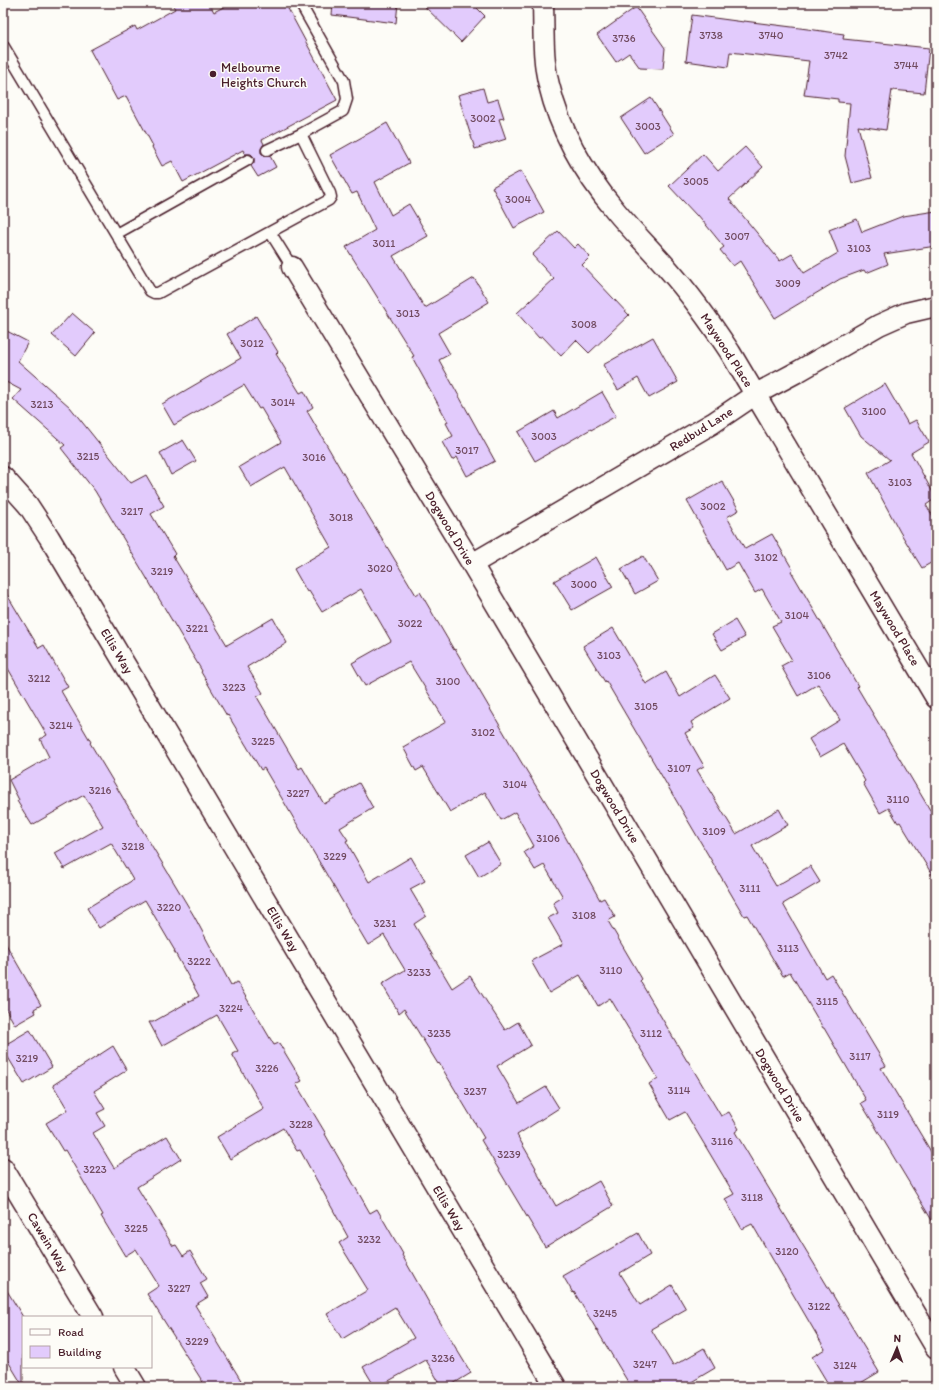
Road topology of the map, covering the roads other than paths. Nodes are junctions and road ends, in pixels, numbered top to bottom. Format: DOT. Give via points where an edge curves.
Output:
graph roads {
  1 [pos="300,3"];
  2 [pos="543,3"];
  3 [pos="3,44"];
  4 [pos="301,134"];
  5 [pos="267,150"];
  6 [pos="248,160"];
  7 [pos="270,232"];
  8 [pos="116,234"];
  9 [pos="292,266"];
  10 [pos="936,306"];
  11 [pos="756,394"];
  12 [pos="3,477"];
  13 [pos="472,564"];
  14 [pos="936,698"];
  15 [pos="3,1168"];
  16 [pos="92,1316"];
  17 [pos="936,1348"];
  18 [pos="125,1368"];
  19 [pos="136,1387"];
  20 [pos="556,1387"];
  1 -- 4 [label="lane" via="344,81 347,99 343,111"];
  2 -- 11 [label="street, Maywood Place" via="544,56 548,83 572,148 615,211 669,270 704,314"];
  3 -- 8 [label="lane"];
  4 -- 5 [label="lane"];
  4 -- 7 [label="lane" via="331,197"];
  6 -- 8 [label="lane"];
  7 -- 8 [label="lane" via="158,293 150,291"];
  7 -- 9 [label="lane"];
  9 -- 13 [label="street, Dogwood Drive"];
  10 -- 11 [label="street, Redbud Lane" via="906,313 879,325"];
  11 -- 13 [label="street, Redbud Lane"];
  11 -- 14 [label="street, Maywood Place"];
  12 -- 20 [label="street, Ellis Way" via="28,505 49,537"];
  13 -- 17 [label="street, Dogwood Drive"];
  15 -- 16 [label="street, Cawein Way"];
  18 -- 19 [label="street"];
}
